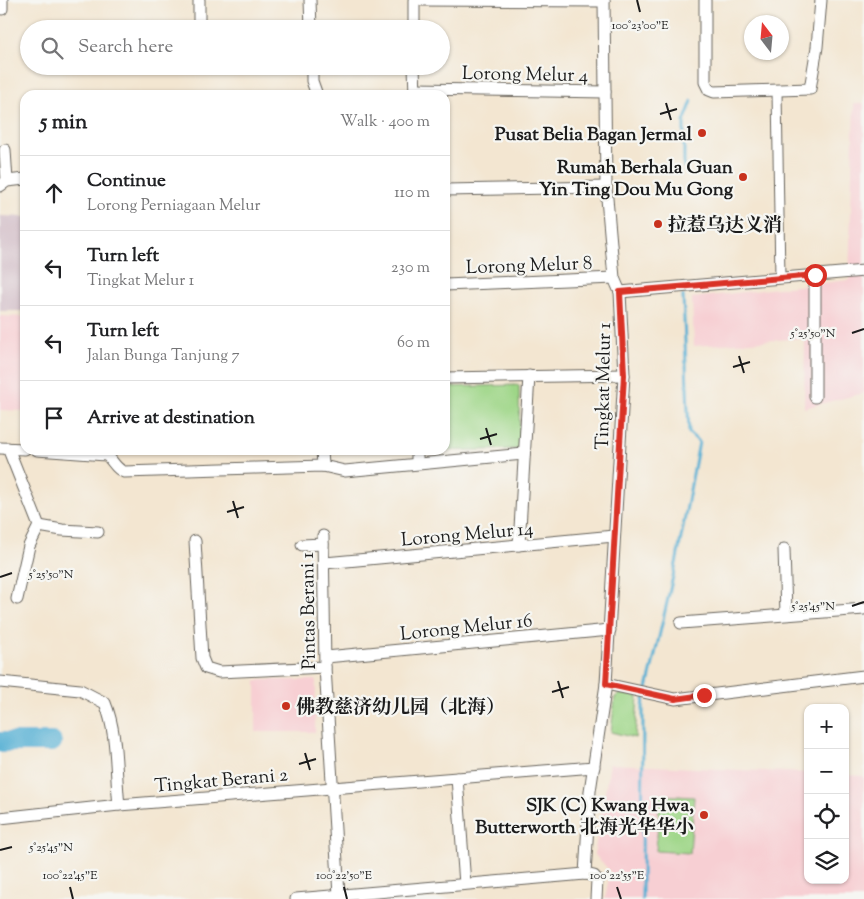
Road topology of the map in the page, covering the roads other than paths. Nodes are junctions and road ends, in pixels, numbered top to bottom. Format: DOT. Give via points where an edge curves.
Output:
graph roads {
  1 [pos="199,0"];
  2 [pos="310,0"];
  3 [pos="414,0"];
  4 [pos="422,0"];
  5 [pos="511,0"];
  6 [pos="604,0"];
  7 [pos="706,0"];
  8 [pos="821,0"];
  9 [pos="199,20"];
  10 [pos="310,20"];
  11 [pos="414,20"];
  12 [pos="312,75"];
  13 [pos="414,75"];
  14 [pos="315,90"];
  15 [pos="414,90"];
  16 [pos="777,91"];
  17 [pos="450,92"];
  18 [pos="605,92"];
  19 [pos="4,150"];
  20 [pos="20,179"];
  21 [pos="4,184"];
  22 [pos="606,187"];
  23 [pos="450,190"];
  24 [pos="864,271"];
  25 [pos="815,275"];
  26 [pos="614,278"];
  27 [pos="780,278"];
  28 [pos="450,285"];
  29 [pos="620,292"];
  30 [pos="624,375"];
  31 [pos="529,376"];
  32 [pos="450,378"];
  33 [pos="815,397"];
  34 [pos="4,448"];
  35 [pos="20,449"];
  36 [pos="524,454"];
  37 [pos="106,455"];
  38 [pos="322,455"];
  39 [pos="417,455"];
  40 [pos="417,463"];
  41 [pos="323,466"];
  42 [pos="39,526"];
  43 [pos="98,532"];
  44 [pos="614,536"];
  45 [pos="195,541"];
  46 [pos="302,544"];
  47 [pos="519,545"];
  48 [pos="784,549"];
  49 [pos="325,563"];
  50 [pos="17,599"];
  51 [pos="864,609"];
  52 [pos="786,614"];
  53 [pos="681,622"];
  54 [pos="610,630"];
  55 [pos="326,662"];
  56 [pos="864,676"];
  57 [pos="0,682"];
  58 [pos="606,684"];
  59 [pos="594,767"];
  60 [pos="457,778"];
  61 [pos="332,788"];
  62 [pos="119,805"];
  63 [pos="0,818"];
  64 [pos="589,875"];
  65 [pos="465,884"];
  66 [pos="339,895"];
  67 [pos="296,899"];
  68 [pos="596,899"];
  1 -- 9 [label="street"];
  2 -- 10 [label="street"];
  3 -- 11 [label="street"];
  4 -- 5 [label="street"];
  5 -- 6 [label="street"];
  6 -- 18 [label="street, Tingkat Melur 1"];
  7 -- 16 [label="street" via="705,82 708,90"];
  8 -- 16 [label="street" via="810,89"];
  12 -- 14 [label="street"];
  13 -- 15 [label="street"];
  16 -- 27 [label="street"];
  17 -- 18 [label="street, Lorong Melur 4"];
  18 -- 22 [label="street, Tingkat Melur 1"];
  19 -- 21 [label="street"];
  20 -- 21 [label="street"];
  22 -- 23 [label="street"];
  22 -- 26 [label="street, Tingkat Melur 1"];
  24 -- 25 [label="street"];
  25 -- 27 [label="street"];
  25 -- 33 [label="street"];
  26 -- 28 [label="street, Lorong Melur 8"];
  26 -- 29 [label="street, Tingkat Melur 1"];
  27 -- 29 [label="street"];
  29 -- 30 [label="street, Tingkat Melur 1"];
  30 -- 31 [label="street"];
  30 -- 44 [label="street, Tingkat Melur 1"];
  31 -- 32 [label="street"];
  31 -- 36 [label="street"];
  34 -- 35 [label="street"];
  34 -- 42 [label="street"];
  36 -- 40 [label="street"];
  36 -- 47 [label="street"];
  37 -- 41 [label="street" via="118,470 124,472"];
  38 -- 41 [label="street"];
  39 -- 40 [label="street"];
  40 -- 41 [label="street" via="345,471"];
  42 -- 43 [label="street"];
  42 -- 50 [label="street" via="29,546"];
  44 -- 47 [label="street, Lorong Melur 14"];
  44 -- 54 [label="street, Tingkat Melur 1"];
  45 -- 55 [label="street, Lorong Melur 16" via="202,658 206,668 219,672"];
  46 -- 49 [label="street, Pintas Berani 1" via="323,540"];
  47 -- 49 [label="street, Lorong Melur 14"];
  48 -- 52 [label="street"];
  49 -- 55 [label="street, Pintas Berani 1"];
  51 -- 52 [label="street"];
  52 -- 53 [label="street"];
  54 -- 55 [label="street, Lorong Melur 16"];
  54 -- 58 [label="street, Tingkat Melur 1"];
  55 -- 61 [label="street, Pintas Berani 1"];
  56 -- 58 [label="street" via="675,699"];
  57 -- 62 [label="street" via="80,690 105,702 114,741"];
  58 -- 59 [label="street, Tingkat Melur 1"];
  59 -- 60 [label="street, Tingkat Berani 2"];
  59 -- 64 [label="street, Tingkat Melur 1" via="590,790"];
  60 -- 61 [label="street, Tingkat Berani 2"];
  60 -- 65 [label="street"];
  61 -- 62 [label="street, Tingkat Berani 2"];
  61 -- 66 [label="street, Pintas Berani 1"];
  62 -- 63 [label="street, Tingkat Berani 2"];
  64 -- 65 [label="street"];
  64 -- 68 [label="street, Tingkat Melur 1" via="597,880"];
  65 -- 66 [label="street"];
  66 -- 67 [label="street"];
}
